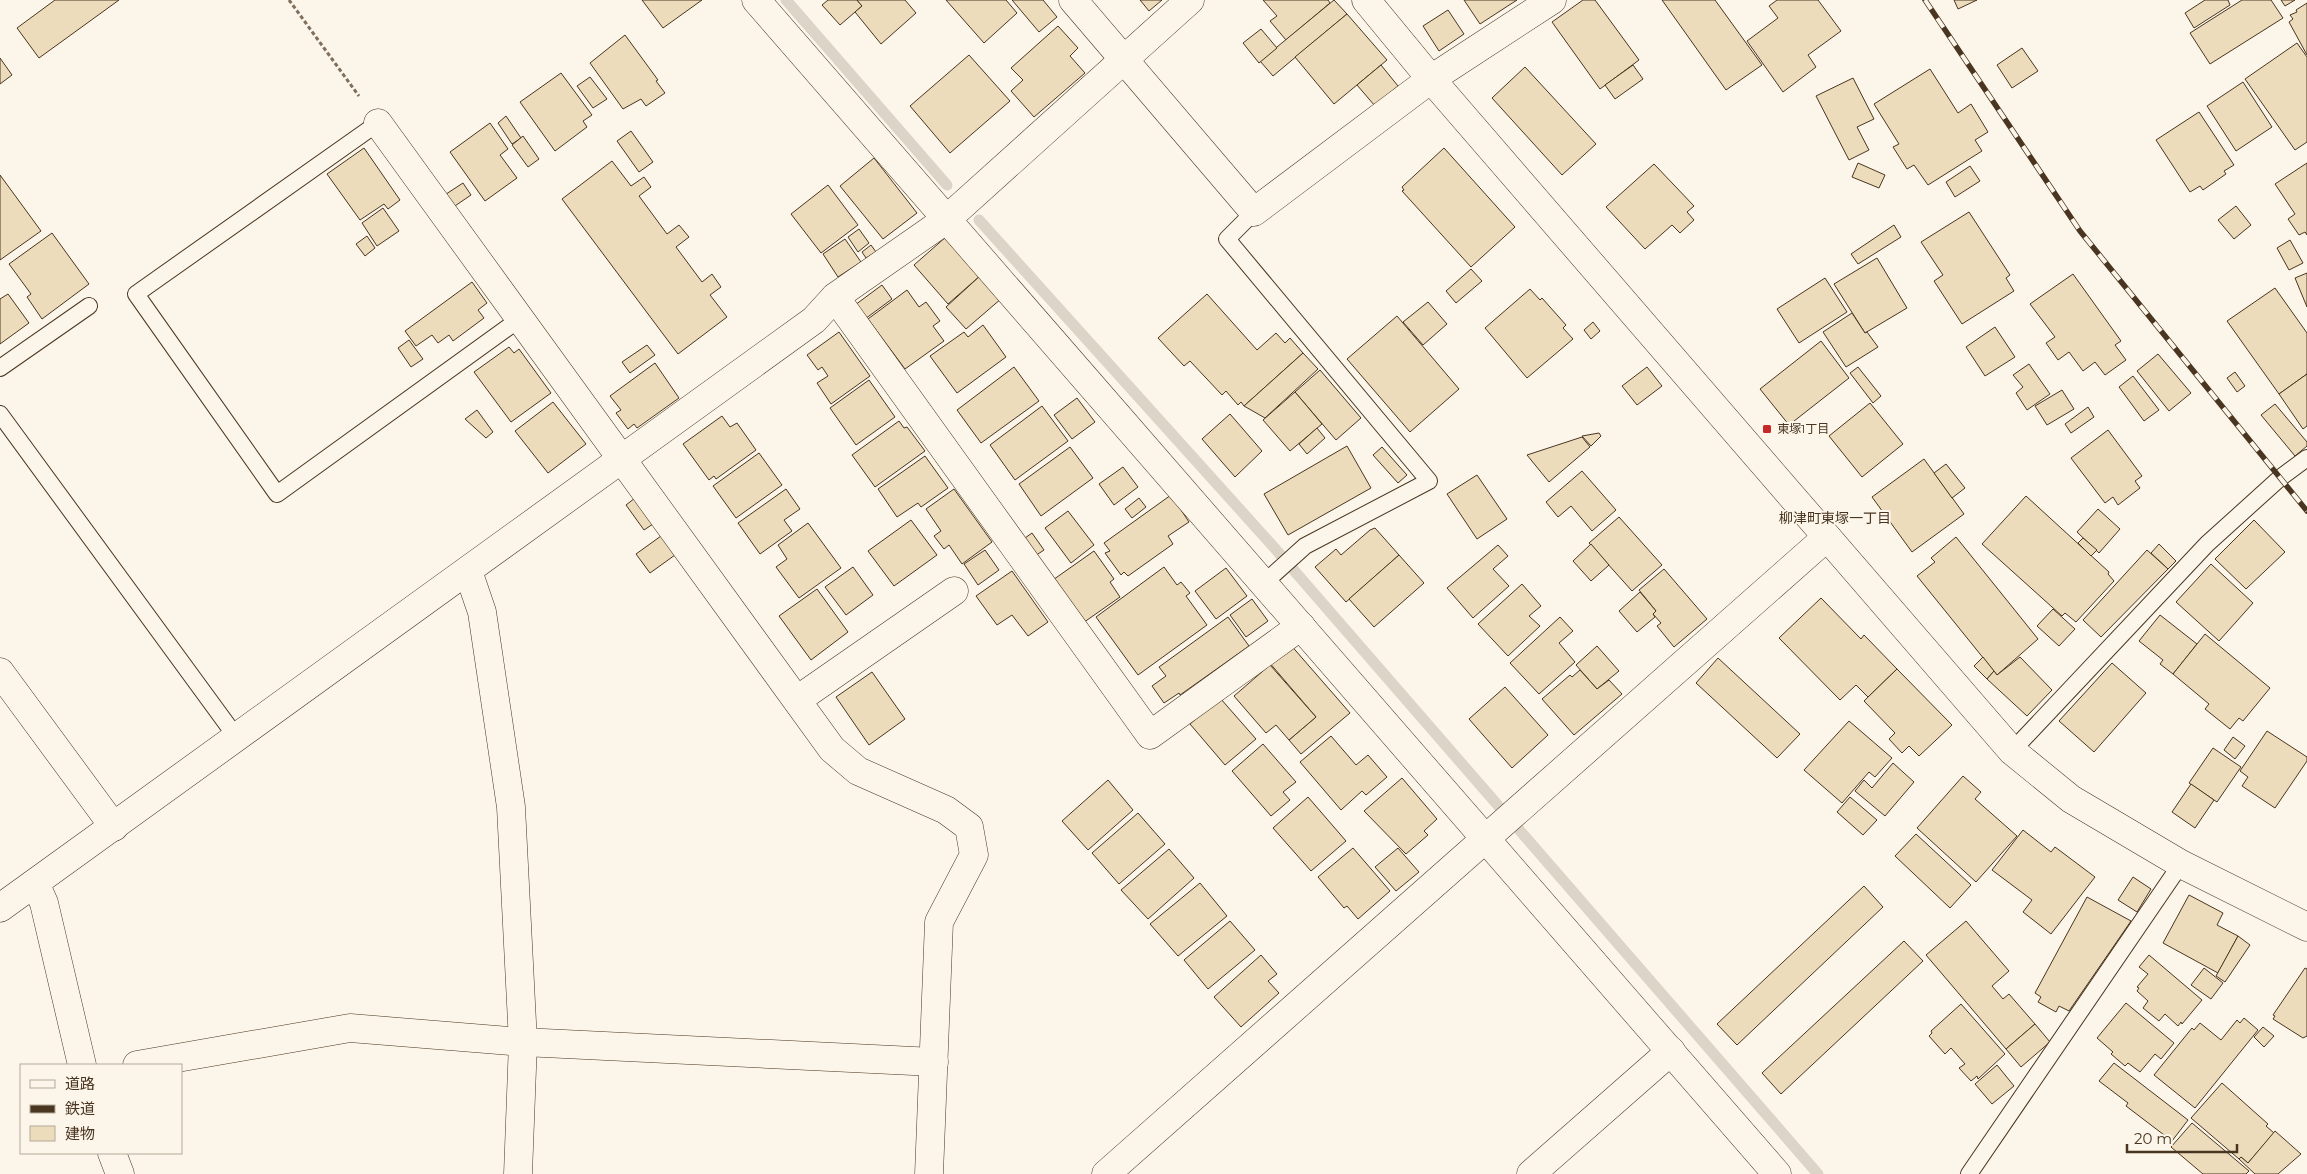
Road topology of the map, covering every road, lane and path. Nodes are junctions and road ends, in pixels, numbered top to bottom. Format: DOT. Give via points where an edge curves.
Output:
graph roads {
  1 [pos="289,0"];
  2 [pos="756,0"];
  3 [pos="1073,0"];
  4 [pos="1190,0"];
  5 [pos="1366,0"];
  6 [pos="1552,0"];
  7 [pos="1125,60"];
  8 [pos="1431,79"];
  9 [pos="378,123"];
  10 [pos="1254,212"];
  11 [pos="947,219"];
  12 [pos="835,296"];
  13 [pos="89,306"];
  14 [pos="521,318"];
  15 [pos="0,368"];
  16 [pos="0,414"];
  17 [pos="622,458"];
  18 [pos="2307,458"];
  19 [pos="1827,538"];
  20 [pos="468,572"];
  21 [pos="1264,584"];
  22 [pos="954,591"];
  23 [pos="1301,626"];
  24 [pos="0,672"];
  25 [pos="797,700"];
  26 [pos="237,738"];
  27 [pos="2012,751"];
  28 [pos="114,827"];
  29 [pos="1488,838"];
  30 [pos="2181,864"];
  31 [pos="35,883"];
  32 [pos="0,908"];
  33 [pos="2307,927"];
  34 [pos="523,1042"];
  35 [pos="1671,1051"];
  36 [pos="934,1062"];
  37 [pos="82,1064"];
  38 [pos="143,1064"];
  39 [pos="112,1154"];
  40 [pos="120,1174"];
  41 [pos="518,1174"];
  42 [pos="929,1174"];
  43 [pos="1106,1174"];
  44 [pos="1531,1174"];
  45 [pos="1777,1174"];
  46 [pos="1969,1174"];
  1 -- 9 [label="path"];
  2 -- 11 [label="street"];
  3 -- 7 [label="street"];
  4 -- 7 [label="street"];
  5 -- 8 [label="street"];
  6 -- 8 [label="street"];
  7 -- 10 [label="street"];
  7 -- 11 [label="street"];
  8 -- 10 [label="street"];
  8 -- 19 [label="street"];
  9 -- 14 [label="street"];
  9 -- 14 [label="lane" via="136,294 276,494"];
  10 -- 21 [label="lane" via="1227,240 1429,481 1305,546"];
  11 -- 12 [label="street"];
  11 -- 21 [label="street"];
  12 -- 17 [label="street" via="814,320"];
  12 -- 23 [label="street" via="1150,735"];
  13 -- 15 [label="lane"];
  14 -- 17 [label="street"];
  16 -- 26 [label="lane"];
  17 -- 20 [label="street"];
  17 -- 25 [label="street"];
  18 -- 27 [label="lane" via="2207,544"];
  19 -- 27 [label="street"];
  19 -- 29 [label="street"];
  20 -- 26 [label="street"];
  20 -- 34 [label="street" via="482,612 511,807"];
  21 -- 23 [label="street"];
  22 -- 25 [label="street"];
  23 -- 29 [label="street"];
  24 -- 28 [label="street"];
  25 -- 36 [label="street" via="832,749 858,771 946,810 969,827 974,855 939,922"];
  26 -- 28 [label="street"];
  27 -- 30 [label="street" via="2071,800"];
  28 -- 31 [label="street"];
  29 -- 35 [label="street"];
  29 -- 43 [label="street"];
  30 -- 33 [label="street"];
  30 -- 46 [label="lane"];
  31 -- 32 [label="street"];
  31 -- 37 [label="street" via="44,903"];
  34 -- 36 [label="street"];
  34 -- 38 [label="street" via="350,1028"];
  34 -- 41 [label="street"];
  35 -- 44 [label="street"];
  35 -- 45 [label="street"];
  36 -- 42 [label="street"];
  39 -- 40 [label="street"];
}
